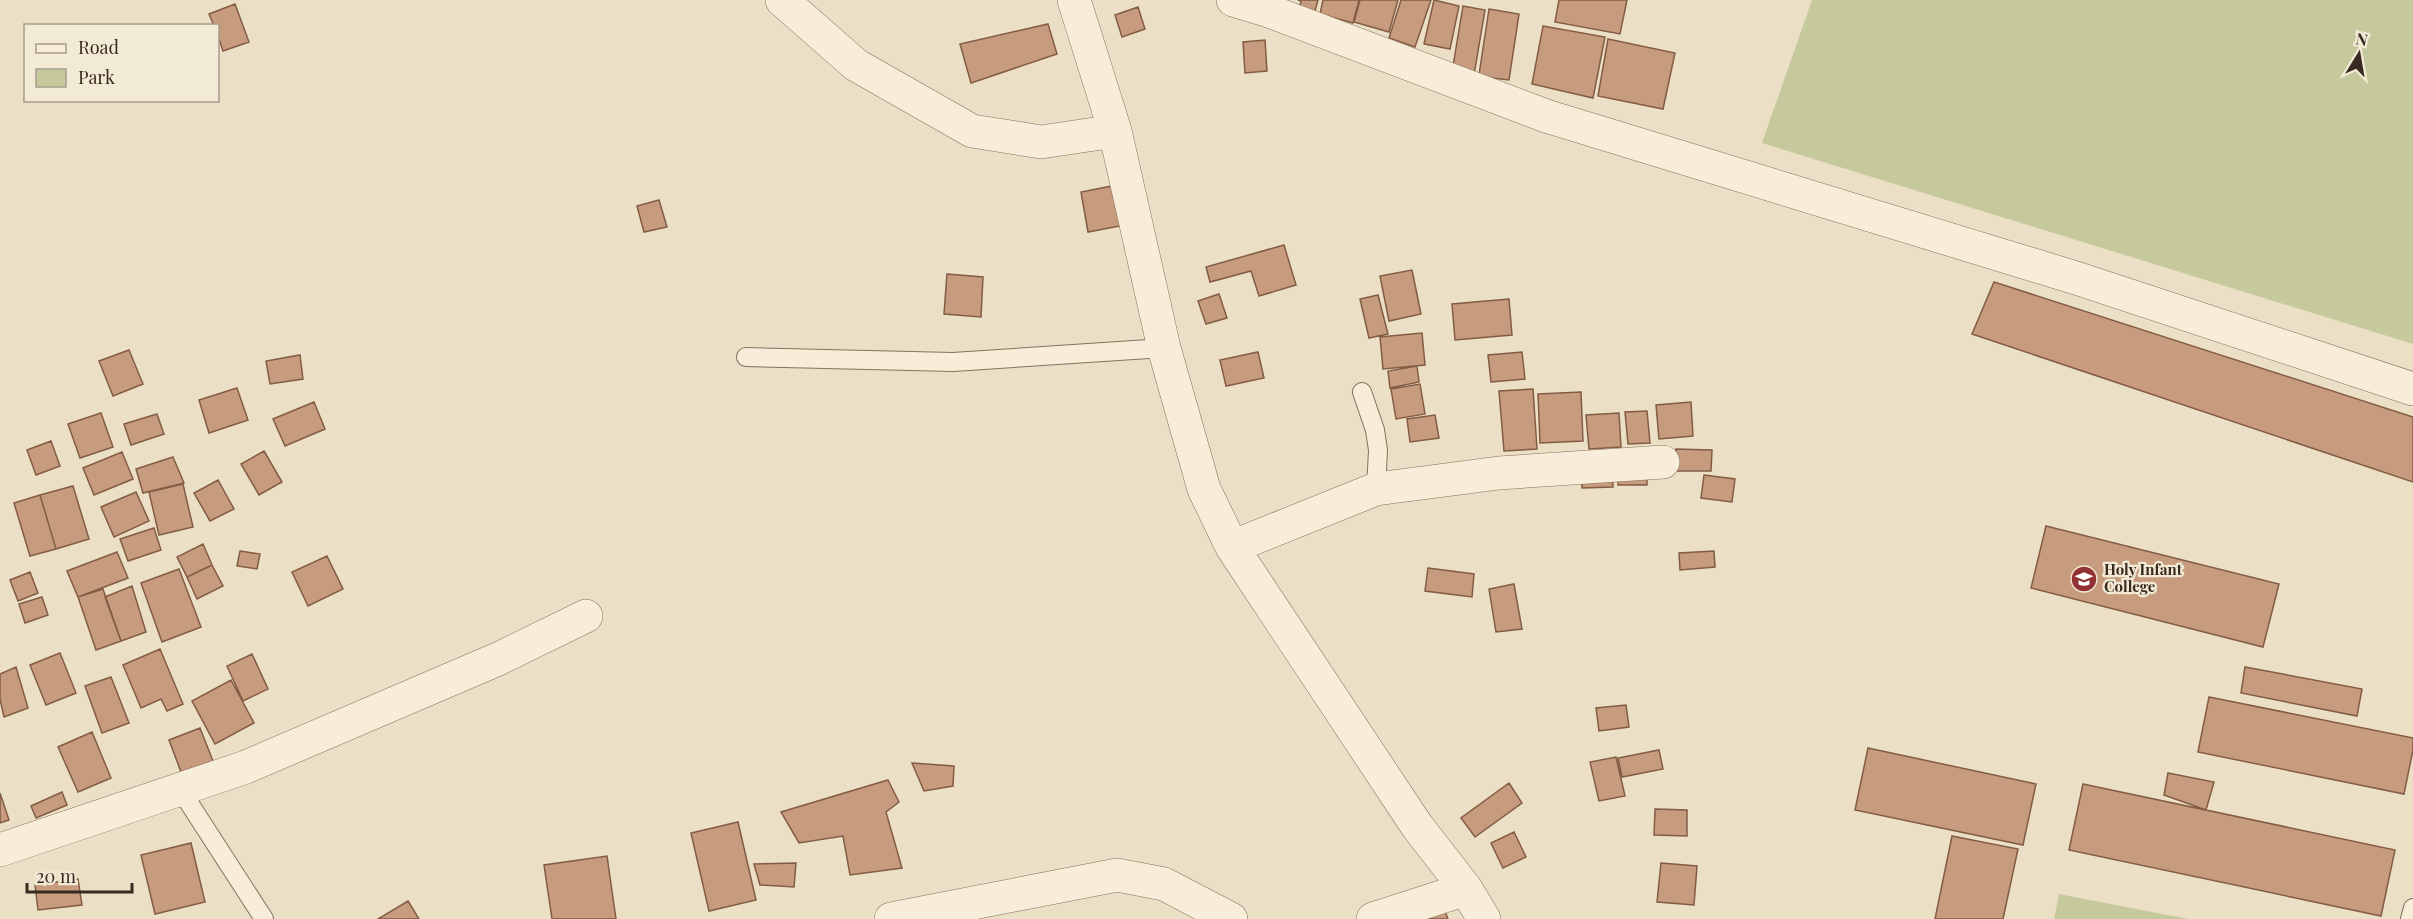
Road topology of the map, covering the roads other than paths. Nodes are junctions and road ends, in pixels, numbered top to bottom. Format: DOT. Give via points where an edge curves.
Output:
graph roads {
  1 [pos="782,0"];
  2 [pos="1074,0"];
  3 [pos="1233,0"];
  4 [pos="1115,131"];
  5 [pos="1164,348"];
  6 [pos="746,357"];
  7 [pos="2413,389"];
  8 [pos="1362,392"];
  9 [pos="1663,462"];
  10 [pos="1376,489"];
  11 [pos="1232,547"];
  12 [pos="586,616"];
  13 [pos="180,789"];
  14 [pos="0,850"];
  15 [pos="1467,889"];
  16 [pos="2413,908"];
  17 [pos="264,919"];
  18 [pos="891,919"];
  19 [pos="1231,919"];
  20 [pos="1373,919"];
  21 [pos="1484,919"];
  22 [pos="2410,919"];
  1 -- 4 [label="street" via="856,64 972,132 1041,142"];
  2 -- 4 [label="street"];
  3 -- 7 [label="street" via="1546,116 2076,278"];
  4 -- 5 [label="street"];
  5 -- 6 [label="lane" via="953,362"];
  5 -- 11 [label="street" via="1204,489"];
  8 -- 10 [label="lane" via="1378,450"];
  9 -- 10 [label="street" via="1499,473"];
  10 -- 11 [label="street"];
  11 -- 15 [label="street" via="1416,826"];
  12 -- 13 [label="street" via="498,659 246,767"];
  13 -- 14 [label="street"];
  13 -- 17 [label="lane"];
  15 -- 20 [label="street"];
  15 -- 21 [label="street"];
  16 -- 22 [label="lane"];
  18 -- 19 [label="street" via="1117,875 1164,884"];
}
